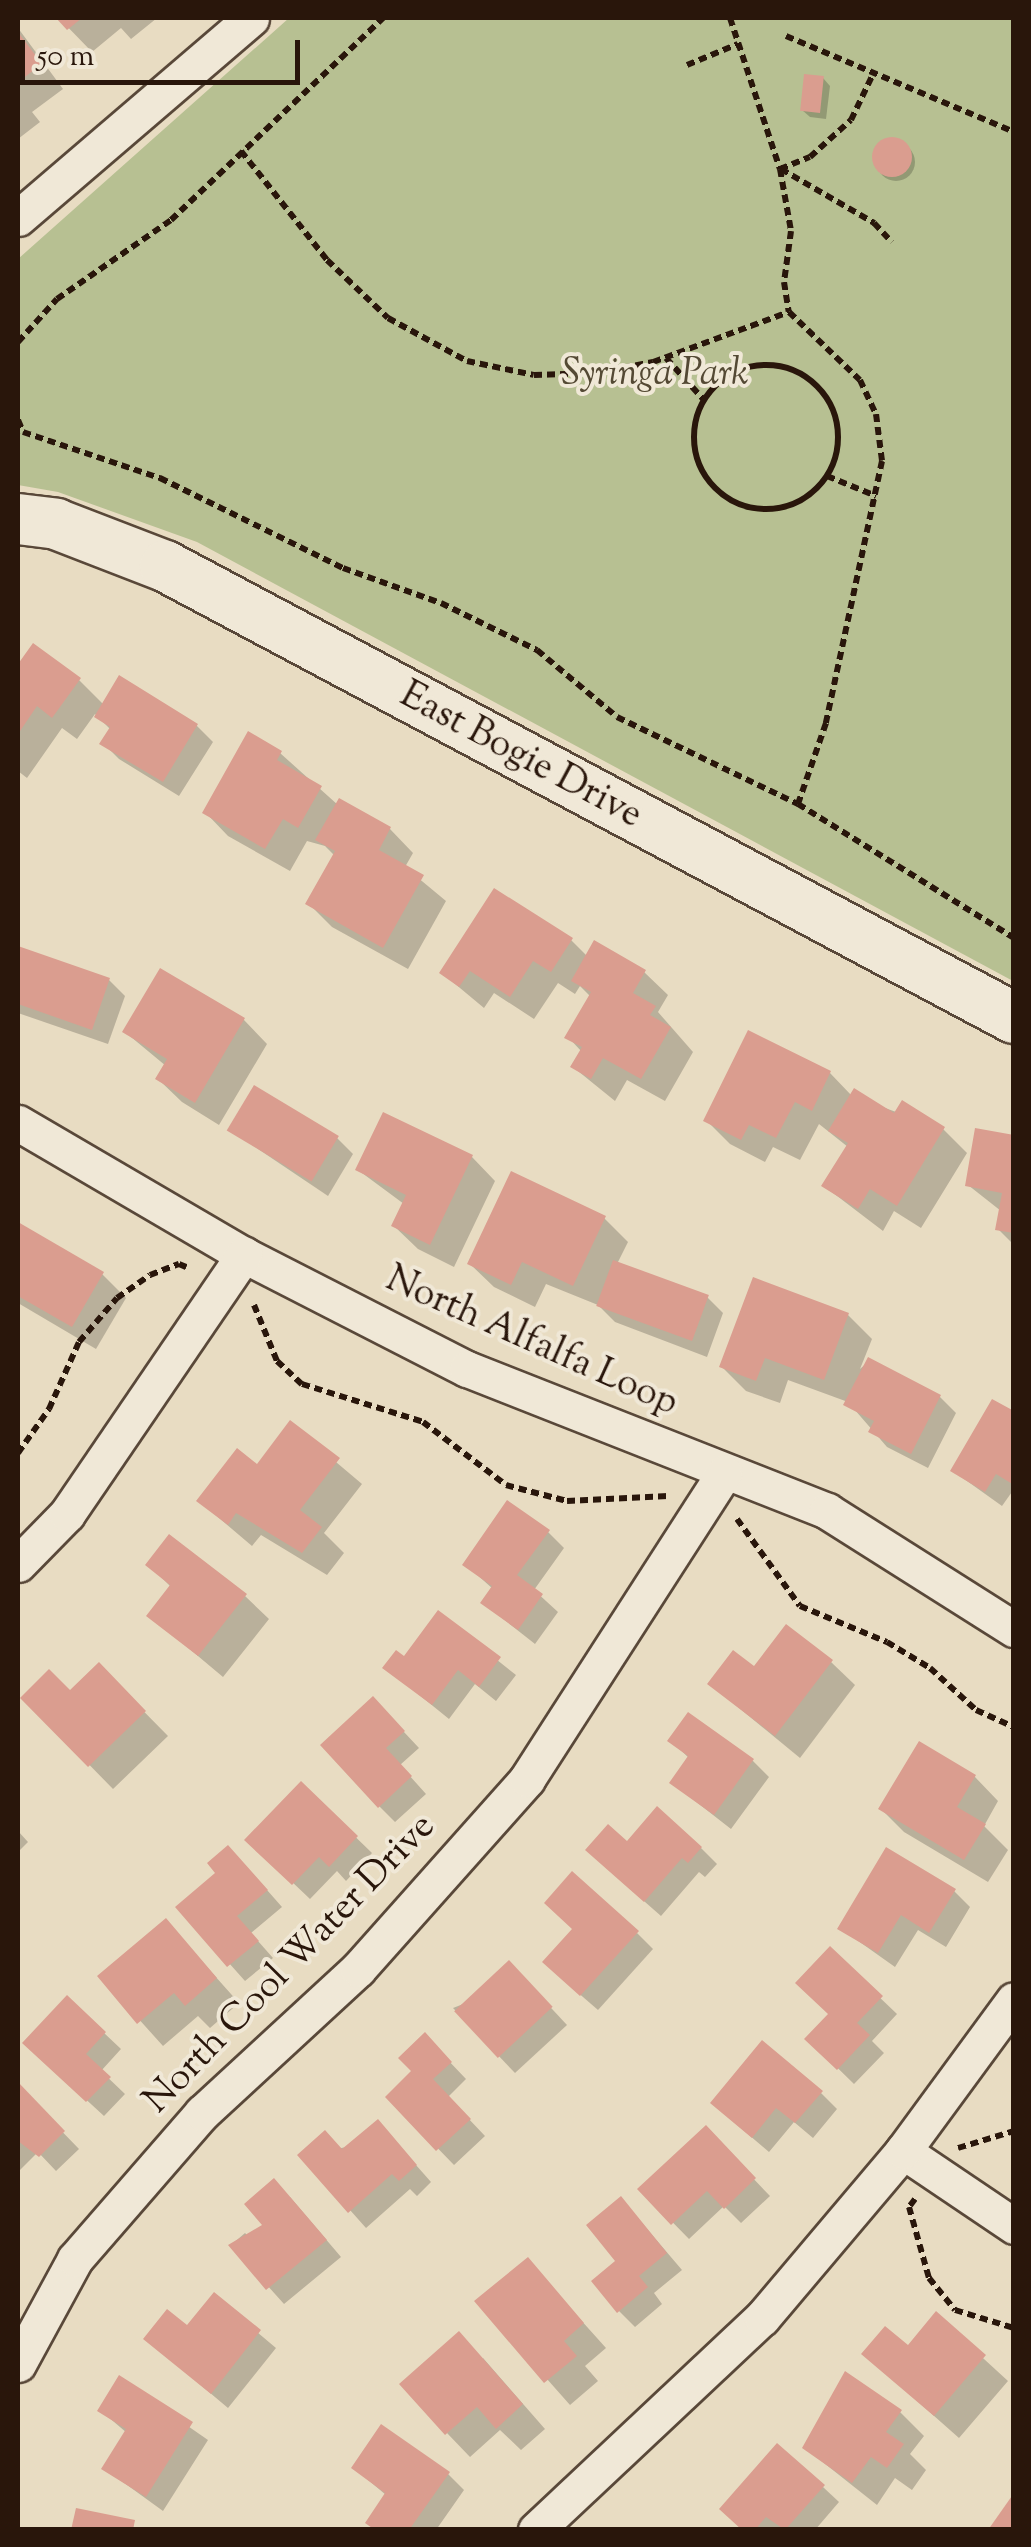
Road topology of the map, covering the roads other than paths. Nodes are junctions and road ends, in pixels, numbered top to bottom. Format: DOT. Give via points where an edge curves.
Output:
graph roads {
  1 [pos="251,18"];
  2 [pos="18,218"];
  3 [pos="18,520"];
  4 [pos="1014,1018"];
  5 [pos="18,1123"];
  6 [pos="244,1255"];
  7 [pos="724,1472"];
  8 [pos="18,1564"];
  9 [pos="1014,1629"];
  10 [pos="1014,2000"];
  11 [pos="903,2151"];
  12 [pos="1014,2226"];
  13 [pos="18,2364"];
  14 [pos="536,2530"];
  1 -- 2 [label="street"];
  3 -- 4 [label="street, East Bogie Drive" via="56,524 165,566"];
  5 -- 6 [label="street, North Alfalfa Loop"];
  6 -- 7 [label="street, North Alfalfa Loop" via="467,1368"];
  6 -- 8 [label="street" via="67,1514"];
  7 -- 9 [label="street, North Alfalfa Loop" via="827,1511"];
  7 -- 13 [label="street, North Cool Water Drive" via="527,1779 358,1969 189,2127 75,2259"];
  10 -- 11 [label="street"];
  11 -- 12 [label="street"];
  11 -- 14 [label="street" via="762,2318"];
}
